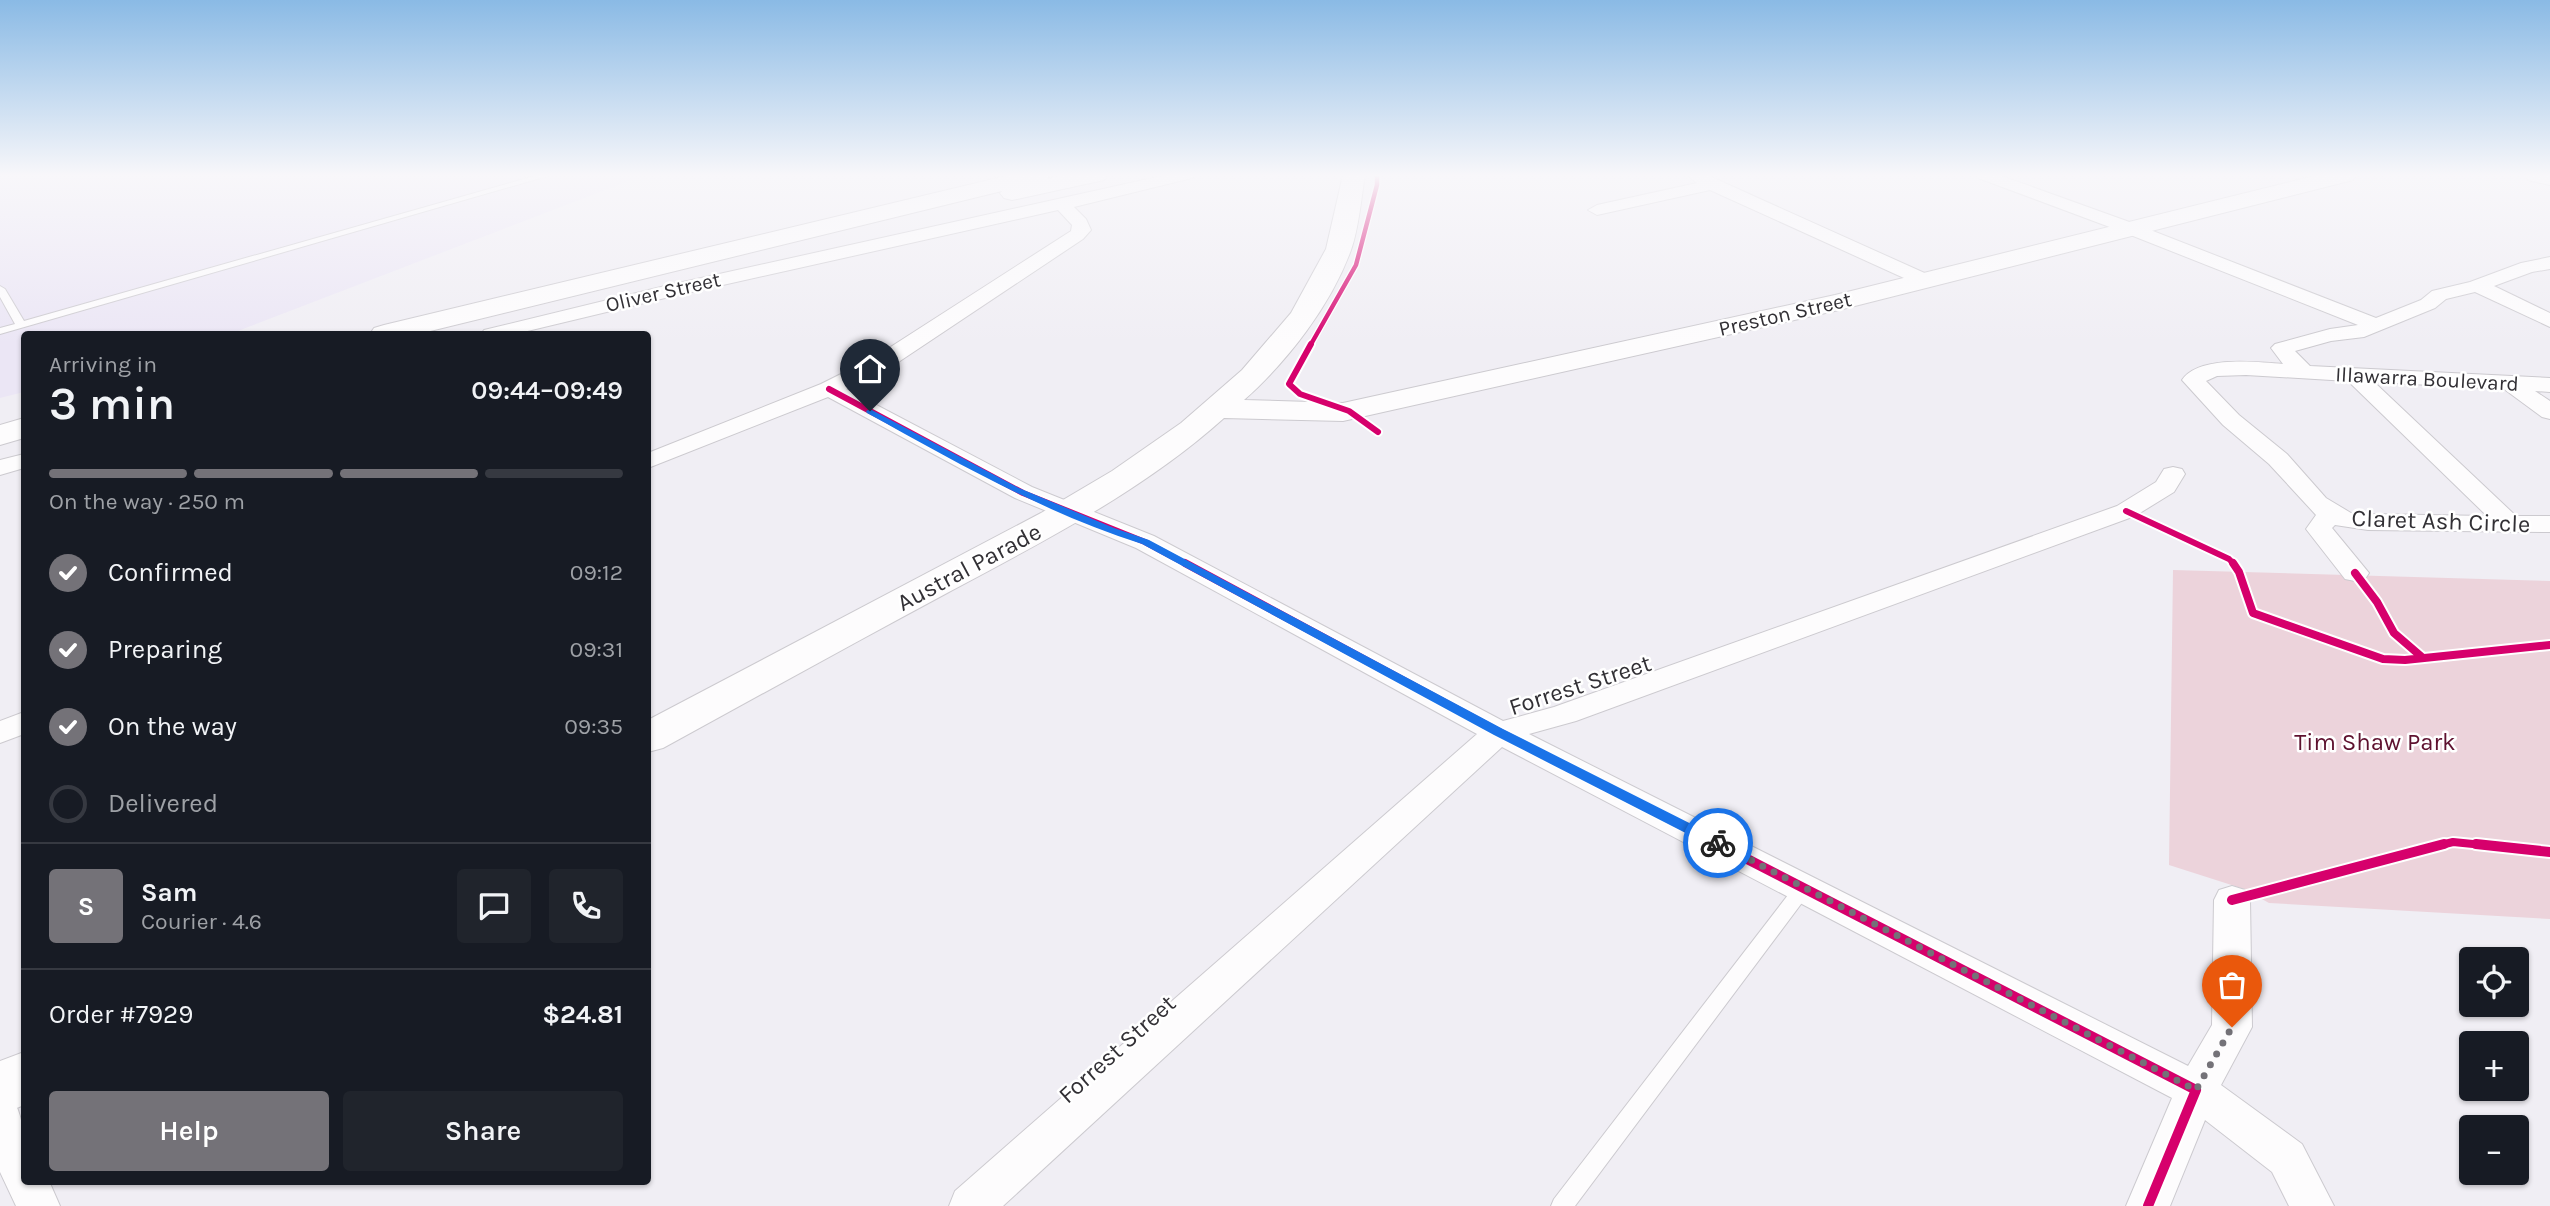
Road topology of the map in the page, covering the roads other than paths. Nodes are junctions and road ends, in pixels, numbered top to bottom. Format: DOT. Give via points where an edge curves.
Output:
graph roads {
  1 [pos="356,231"];
  2 [pos="818,231"];
  3 [pos="936,231"];
  4 [pos="1081,231"];
  5 [pos="1344,231"];
  6 [pos="1815,231"];
  7 [pos="2116,231"];
  8 [pos="2137,231"];
  9 [pos="814,232"];
  10 [pos="836,252"];
  11 [pos="2550,263"];
  12 [pos="1922,279"];
  13 [pos="2476,286"];
  14 [pos="0,289"];
  15 [pos="2550,321"];
  16 [pos="2376,325"];
  17 [pos="21,326"];
  18 [pos="0,331"];
  19 [pos="396,331"];
  20 [pos="504,331"];
  21 [pos="2304,372"];
  22 [pos="2354,375"];
  23 [pos="2510,383"];
  24 [pos="2550,385"];
  25 [pos="829,389"];
  26 [pos="1219,409"];
  27 [pos="2550,412"];
  28 [pos="21,429"];
  29 [pos="0,435"];
  30 [pos="651,460"];
  31 [pos="21,462"];
  32 [pos="0,468"];
  33 [pos="2173,474"];
  34 [pos="1071,512"];
  35 [pos="2330,513"];
  36 [pos="2509,523"];
  37 [pos="2550,524"];
  38 [pos="2355,573"];
  39 [pos="21,723"];
  40 [pos="1499,732"];
  41 [pos="0,733"];
  42 [pos="651,736"];
  43 [pos="1804,887"];
  44 [pos="2232,900"];
  45 [pos="21,1078"];
  46 [pos="0,1090"];
  47 [pos="2196,1090"];
  48 [pos="0,1116"];
  49 [pos="21,1170"];
  50 [pos="28,1185"];
  51 [pos="38,1206"];
  52 [pos="971,1206"];
  53 [pos="1562,1206"];
  54 [pos="2148,1206"];
  55 [pos="2312,1206"];
  1 -- 17 [label="lane"];
  2 -- 9 [label="street"];
  3 -- 10 [label="street, Oliver Street"];
  4 -- 25 [label="street" via="883,362"];
  5 -- 26 [label="street, Austral Parade" via="1321,287 1299,322"];
  6 -- 12 [label="street"];
  7 -- 12 [label="street, Preston Street"];
  8 -- 16 [label="street"];
  9 -- 10 [label="street"];
  9 -- 19 [label="street"];
  10 -- 20 [label="street, Oliver Street"];
  11 -- 13 [label="street"];
  12 -- 26 [label="street, Preston Street" via="1839,302 1343,412"];
  13 -- 15 [label="street"];
  13 -- 16 [label="street" via="2439,295"];
  14 -- 17 [label="lane"];
  16 -- 21 [label="street" via="2282,348"];
  17 -- 18 [label="lane"];
  21 -- 22 [label="street, Illawarra Boulevard"];
  21 -- 35 [label="street, Claret Ash Circle" via="2216,369 2193,380"];
  22 -- 23 [label="street, Illawarra Boulevard"];
  22 -- 36 [label="street"];
  23 -- 24 [label="street, Illawarra Boulevard"];
  23 -- 27 [label="street"];
  25 -- 30 [label="street"];
  25 -- 34 [label="street" via="1016,491"];
  26 -- 34 [label="street, Austral Parade" via="1150,462"];
  28 -- 29 [label="street"];
  31 -- 32 [label="street"];
  33 -- 40 [label="street, Forrest Street" via="2165,487 2126,511 1565,714"];
  34 -- 40 [label="street" via="1145,542"];
  34 -- 42 [label="street, Austral Parade"];
  35 -- 36 [label="street, Claret Ash Circle" via="2368,522"];
  35 -- 38 [label="street" via="2319,529"];
  36 -- 37 [label="street, Claret Ash Circle"];
  39 -- 41 [label="street"];
  40 -- 43 [label="street"];
  40 -- 52 [label="street, Forrest Street"];
  43 -- 47 [label="street"];
  43 -- 53 [label="lane"];
  44 -- 47 [label="street" via="2232,1027"];
  45 -- 46 [label="street"];
  47 -- 54 [label="street"];
  47 -- 55 [label="street" via="2287,1158"];
  48 -- 49 [label="street"];
  50 -- 51 [label="street"];
}
